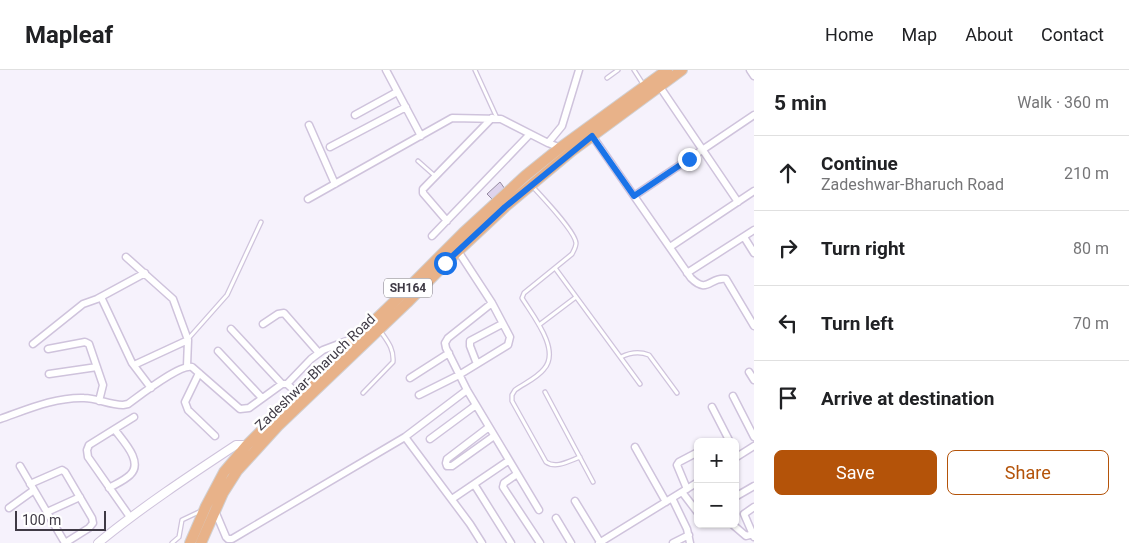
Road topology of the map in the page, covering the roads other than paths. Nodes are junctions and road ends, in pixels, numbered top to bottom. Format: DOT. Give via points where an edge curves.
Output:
graph roads {
  1 [pos="386,70"];
  2 [pos="475,70"];
  3 [pos="578,70"];
  4 [pos="618,70"];
  5 [pos="634,70"];
  6 [pos="667,70"];
  7 [pos="682,70"];
  8 [pos="750,70"];
  9 [pos="754,76"];
  10 [pos="607,78"];
  11 [pos="645,87"];
  12 [pos="660,88"];
  13 [pos="397,92"];
  14 [pos="406,107"];
  15 [pos="754,115"];
  16 [pos="355,116"];
  17 [pos="494,118"];
  18 [pos="309,125"];
  19 [pos="530,134"];
  20 [pos="421,136"];
  21 [pos="592,136"];
  22 [pos="548,143"];
  23 [pos="330,147"];
  24 [pos="561,147"];
  25 [pos="703,149"];
  26 [pos="572,152"];
  27 [pos="418,161"];
  28 [pos="435,176"];
  29 [pos="335,184"];
  30 [pos="531,185"];
  31 [pos="754,191"];
  32 [pos="634,196"];
  33 [pos="308,199"];
  34 [pos="738,202"];
  35 [pos="447,221"];
  36 [pos="261,222"];
  37 [pos="754,230"];
  38 [pos="432,236"];
  39 [pos="744,237"];
  40 [pos="670,247"];
  41 [pos="458,250"];
  42 [pos="754,253"];
  43 [pos="126,256"];
  44 [pos="555,268"];
  45 [pos="145,273"];
  46 [pos="687,273"];
  47 [pos="101,297"];
  48 [pos="576,297"];
  49 [pos="492,303"];
  50 [pos="754,308"];
  51 [pos="746,313"];
  52 [pos="263,324"];
  53 [pos="502,324"];
  54 [pos="538,325"];
  55 [pos="754,326"];
  56 [pos="231,329"];
  57 [pos="379,329"];
  58 [pos="356,337"];
  59 [pos="188,340"];
  60 [pos="33,344"];
  61 [pos="48,349"];
  62 [pos="218,351"];
  63 [pos="319,353"];
  64 [pos="449,353"];
  65 [pos="620,357"];
  66 [pos="477,364"];
  67 [pos="134,365"];
  68 [pos="187,366"];
  69 [pos="97,367"];
  70 [pos="749,372"];
  71 [pos="199,373"];
  72 [pos="49,374"];
  73 [pos="459,375"];
  74 [pos="410,378"];
  75 [pos="754,380"];
  76 [pos="284,384"];
  77 [pos="640,384"];
  78 [pos="151,388"];
  79 [pos="467,390"];
  80 [pos="546,392"];
  81 [pos="363,393"];
  82 [pos="677,393"];
  83 [pos="298,394"];
  84 [pos="419,395"];
  85 [pos="733,396"];
  86 [pos="262,398"];
  87 [pos="99,401"];
  88 [pos="476,405"];
  89 [pos="712,407"];
  90 [pos="134,417"];
  91 [pos="0,419"];
  92 [pos="489,428"];
  93 [pos="115,430"];
  94 [pos="215,436"];
  95 [pos="494,436"];
  96 [pos="406,437"];
  97 [pos="754,437"];
  98 [pos="430,438"];
  99 [pos="728,438"];
  100 [pos="247,445"];
  101 [pos="754,446"];
  102 [pos="634,447"];
  103 [pos="694,454"];
  104 [pos="739,454"];
  105 [pos="580,457"];
  106 [pos="508,461"];
  107 [pos="20,466"];
  108 [pos="517,474"];
  109 [pos="593,482"];
  110 [pos="696,483"];
  111 [pos="474,484"];
  112 [pos="754,486"];
  113 [pos="32,487"];
  114 [pos="109,488"];
  115 [pos="685,490"];
  116 [pos="739,495"];
  117 [pos="80,497"];
  118 [pos="672,498"];
  119 [pos="452,499"];
  120 [pos="575,502"];
  121 [pos="666,502"];
  122 [pos="694,506"];
  123 [pos="754,507"];
  124 [pos="9,508"];
  125 [pos="209,508"];
  126 [pos="539,510"];
  127 [pos="47,512"];
  128 [pos="130,517"];
  129 [pos="556,518"];
  130 [pos="739,528"];
  131 [pos="689,535"];
  132 [pos="752,535"];
  133 [pos="229,541"];
  134 [pos="600,542"];
  135 [pos="65,543"];
  136 [pos="98,543"];
  137 [pos="172,543"];
  138 [pos="190,543"];
  139 [pos="201,543"];
  140 [pos="482,543"];
  141 [pos="511,543"];
  142 [pos="540,543"];
  143 [pos="572,543"];
  144 [pos="673,543"];
  145 [pos="690,543"];
  146 [pos="751,543"];
  1 -- 13 [label="street"];
  2 -- 17 [label="lane"];
  3 -- 22 [label="street" via="562,126"];
  4 -- 10 [label="lane"];
  5 -- 11 [label="lane"];
  6 -- 11 [label="main road, Zadeshwar-Bharuch Road / SH164"];
  7 -- 12 [label="main road, Zadeshwar-Bharuch Road / SH164"];
  8 -- 9 [label="street"];
  11 -- 24 [label="main road, Zadeshwar-Bharuch Road / SH164"];
  12 -- 21 [label="main road, Zadeshwar-Bharuch Road / SH164"];
  12 -- 25 [label="street"];
  13 -- 14 [label="street"];
  13 -- 16 [label="street"];
  14 -- 20 [label="street"];
  14 -- 23 [label="street"];
  15 -- 25 [label="street"];
  17 -- 19 [label="street"];
  17 -- 20 [label="street" via="452,118"];
  17 -- 28 [label="street"];
  18 -- 29 [label="street"];
  19 -- 22 [label="street"];
  19 -- 35 [label="street"];
  20 -- 29 [label="street"];
  21 -- 26 [label="main road, Zadeshwar-Bharuch Road / SH164"];
  21 -- 32 [label="street"];
  22 -- 24 [label="street"];
  24 -- 26 [label="street"];
  24 -- 58 [label="main road, Zadeshwar-Bharuch Road / SH164" via="488,209"];
  25 -- 32 [label="street"];
  25 -- 34 [label="street"];
  26 -- 30 [label="main road, Zadeshwar-Bharuch Road / SH164"];
  27 -- 28 [label="lane"];
  28 -- 35 [label="street" via="423,193"];
  29 -- 33 [label="street"];
  30 -- 41 [label="main road, Zadeshwar-Bharuch Road / SH164"];
  30 -- 44 [label="lane" via="576,241 572,254"];
  31 -- 34 [label="street"];
  32 -- 40 [label="street"];
  34 -- 40 [label="street"];
  35 -- 38 [label="street"];
  36 -- 59 [label="lane" via="227,295"];
  37 -- 39 [label="street"];
  39 -- 42 [label="street"];
  39 -- 46 [label="street"];
  40 -- 46 [label="street"];
  41 -- 49 [label="street"];
  41 -- 57 [label="main road, Zadeshwar-Bharuch Road / SH164"];
  43 -- 45 [label="street"];
  44 -- 48 [label="lane"];
  44 -- 54 [label="lane" via="522,298"];
  45 -- 47 [label="street"];
  45 -- 59 [label="street" via="173,299"];
  46 -- 51 [label="street" via="703,286 726,279"];
  47 -- 60 [label="street" via="83,304"];
  47 -- 67 [label="street"];
  48 -- 54 [label="lane"];
  48 -- 65 [label="lane"];
  49 -- 53 [label="street"];
  49 -- 64 [label="street" via="448,338 445,343"];
  50 -- 51 [label="street"];
  51 -- 55 [label="street"];
  52 -- 63 [label="street" via="284,313"];
  53 -- 66 [label="street" via="510,337 508,345"];
  53 -- 66 [label="street" via="470,341"];
  54 -- 105 [label="lane" via="546,338 550,357 546,368 516,390 512,401 546,462 558,465"];
  56 -- 76 [label="street"];
  57 -- 81 [label="lane" via="391,346 393,362"];
  57 -- 125 [label="main road, Zadeshwar-Bharuch Road / SH164" via="278,426"];
  58 -- 63 [label="street"];
  58 -- 83 [label="main road, Zadeshwar-Bharuch Road / SH164"];
  59 -- 67 [label="street"];
  59 -- 68 [label="street"];
  61 -- 69 [label="street" via="87,343"];
  62 -- 86 [label="street"];
  63 -- 76 [label="street"];
  64 -- 73 [label="street"];
  64 -- 74 [label="street"];
  65 -- 77 [label="lane"];
  65 -- 82 [label="lane" via="635,352 649,355"];
  66 -- 73 [label="street"];
  67 -- 78 [label="street"];
  68 -- 71 [label="street"];
  68 -- 78 [label="street"];
  69 -- 72 [label="street"];
  69 -- 87 [label="street" via="103,385"];
  70 -- 75 [label="street"];
  71 -- 86 [label="street" via="240,409 249,408"];
  71 -- 94 [label="street" via="186,406"];
  73 -- 79 [label="street"];
  73 -- 84 [label="street"];
  76 -- 83 [label="street"];
  76 -- 86 [label="street"];
  78 -- 87 [label="street" via="128,404"];
  79 -- 88 [label="street"];
  79 -- 96 [label="street"];
  80 -- 105 [label="lane"];
  83 -- 100 [label="main road, Zadeshwar-Bharuch Road / SH164"];
  85 -- 97 [label="street"];
  87 -- 91 [label="street" via="84,398 50,402"];
  88 -- 92 [label="street"];
  88 -- 98 [label="street"];
  89 -- 99 [label="street"];
  90 -- 93 [label="street"];
  92 -- 95 [label="street"];
  92 -- 95 [label="street" via="448,459 447,466 452,466"];
  93 -- 114 [label="street" via="136,464 130,476"];
  93 -- 114 [label="street" via="87,450 88,457"];
  95 -- 106 [label="street"];
  96 -- 119 [label="street"];
  96 -- 133 [label="street"];
  100 -- 125 [label="main road, Zadeshwar-Bharuch Road / SH164" via="224,472"];
  100 -- 128 [label="street" via="236,445"];
  101 -- 104 [label="street"];
  102 -- 121 [label="street"];
  103 -- 115 [label="street" via="677,465"];
  105 -- 109 [label="lane"];
  106 -- 108 [label="street"];
  106 -- 111 [label="street"];
  107 -- 113 [label="street"];
  108 -- 126 [label="street"];
  108 -- 142 [label="street" via="503,487"];
  110 -- 115 [label="street"];
  111 -- 119 [label="street"];
  111 -- 141 [label="street"];
  112 -- 116 [label="street"];
  113 -- 117 [label="street" via="62,470"];
  113 -- 124 [label="street"];
  113 -- 127 [label="street"];
  114 -- 128 [label="street"];
  115 -- 118 [label="street"];
  115 -- 122 [label="street"];
  117 -- 127 [label="street"];
  117 -- 135 [label="street" via="93,523"];
  118 -- 121 [label="street"];
  118 -- 131 [label="street"];
  119 -- 140 [label="street"];
  120 -- 134 [label="street"];
  121 -- 134 [label="street"];
  123 -- 132 [label="street" via="744,514"];
  125 -- 133 [label="street"];
  125 -- 137 [label="lane" via="182,520 179,537"];
  125 -- 138 [label="main road, Zadeshwar-Bharuch Road / SH164"];
  125 -- 139 [label="main road, Zadeshwar-Bharuch Road / SH164"];
  127 -- 135 [label="street"];
  128 -- 136 [label="street"];
  129 -- 143 [label="street"];
  130 -- 132 [label="street"];
  131 -- 144 [label="street"];
  131 -- 145 [label="street"];
  132 -- 146 [label="street"];
}
